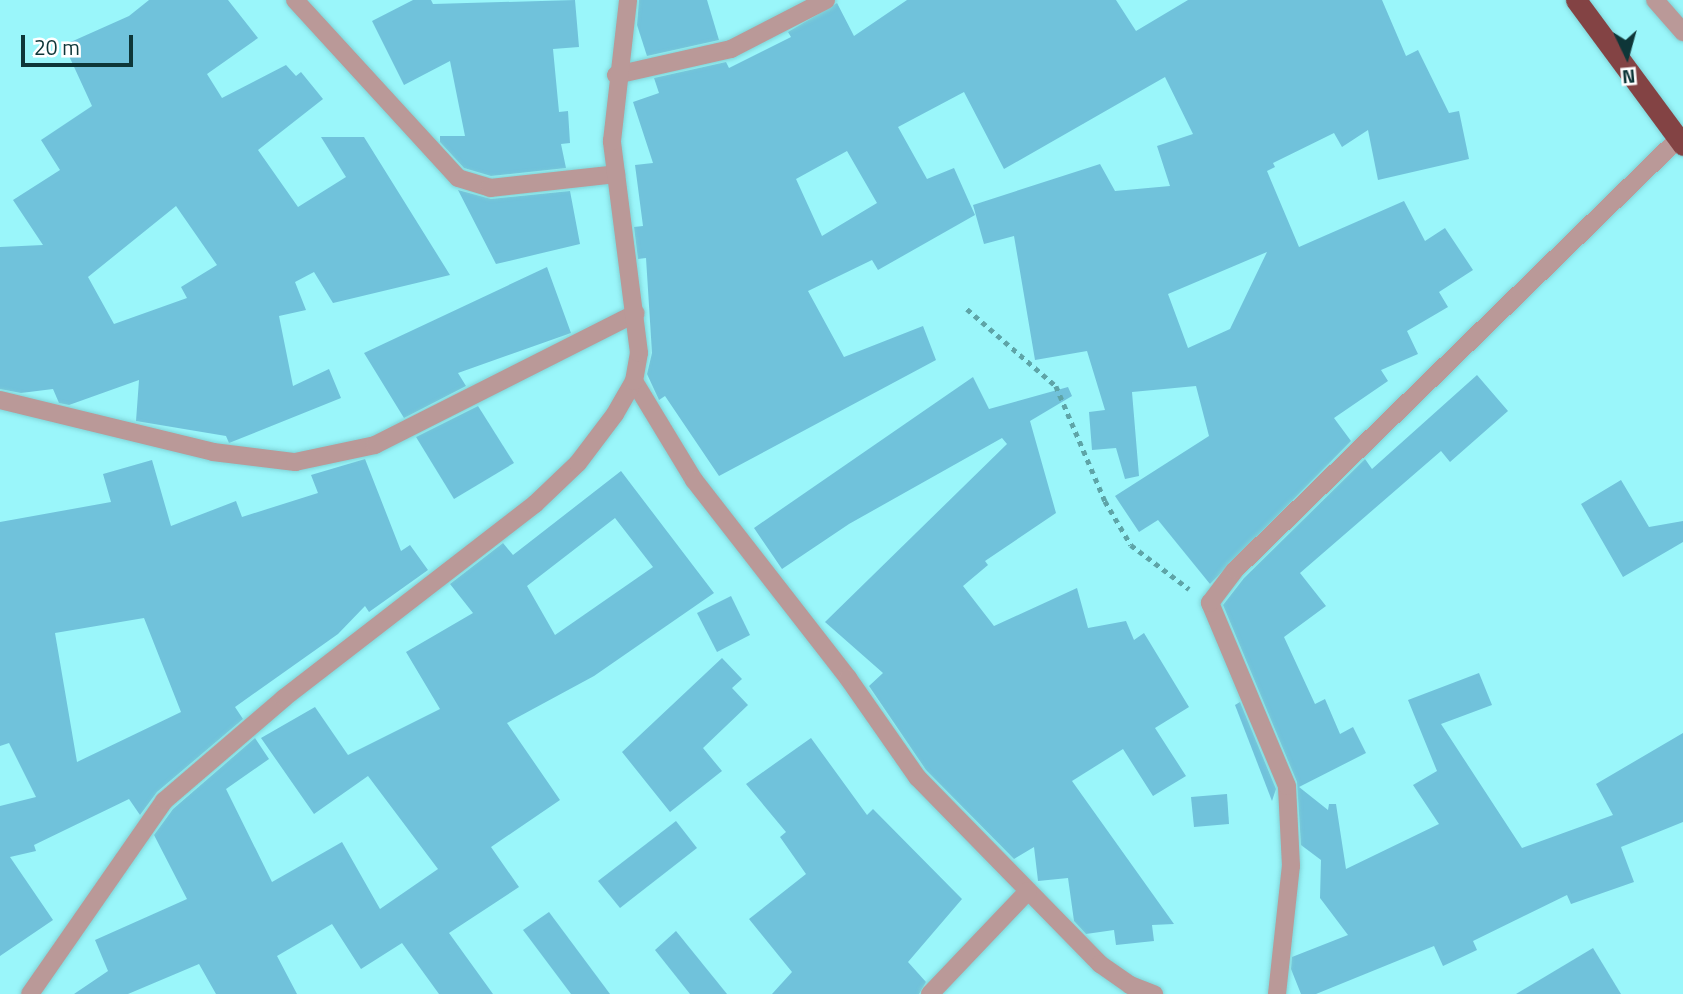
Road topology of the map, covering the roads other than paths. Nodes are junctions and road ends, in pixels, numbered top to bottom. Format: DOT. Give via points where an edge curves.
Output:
graph roads {
  1 [pos="295,0"];
  2 [pos="628,0"];
  3 [pos="826,0"];
  4 [pos="1576,0"];
  5 [pos="1655,0"];
  6 [pos="1683,32"];
  7 [pos="616,75"];
  8 [pos="1680,142"];
  9 [pos="616,174"];
  10 [pos="636,313"];
  11 [pos="634,381"];
  12 [pos="0,400"];
  13 [pos="1028,891"];
  14 [pos="30,994"];
  15 [pos="930,994"];
  16 [pos="1154,994"];
  17 [pos="1278,994"];
  1 -- 9 [label="street" via="458,178 491,188"];
  2 -- 7 [label="street"];
  3 -- 7 [label="street" via="731,49"];
  4 -- 8 [label="highway"];
  5 -- 6 [label="street"];
  7 -- 9 [label="street" via="611,141"];
  8 -- 17 [label="street" via="1235,570 1210,603 1287,786 1291,866"];
  9 -- 10 [label="street"];
  10 -- 11 [label="street" via="639,353"];
  10 -- 12 [label="street" via="375,445 295,462 213,452"];
  11 -- 13 [label="street" via="694,480 848,678 917,778"];
  11 -- 14 [label="street" via="578,463 535,504 284,698 164,801"];
  13 -- 15 [label="street"];
  13 -- 16 [label="street" via="1100,964 1130,985"];
}
